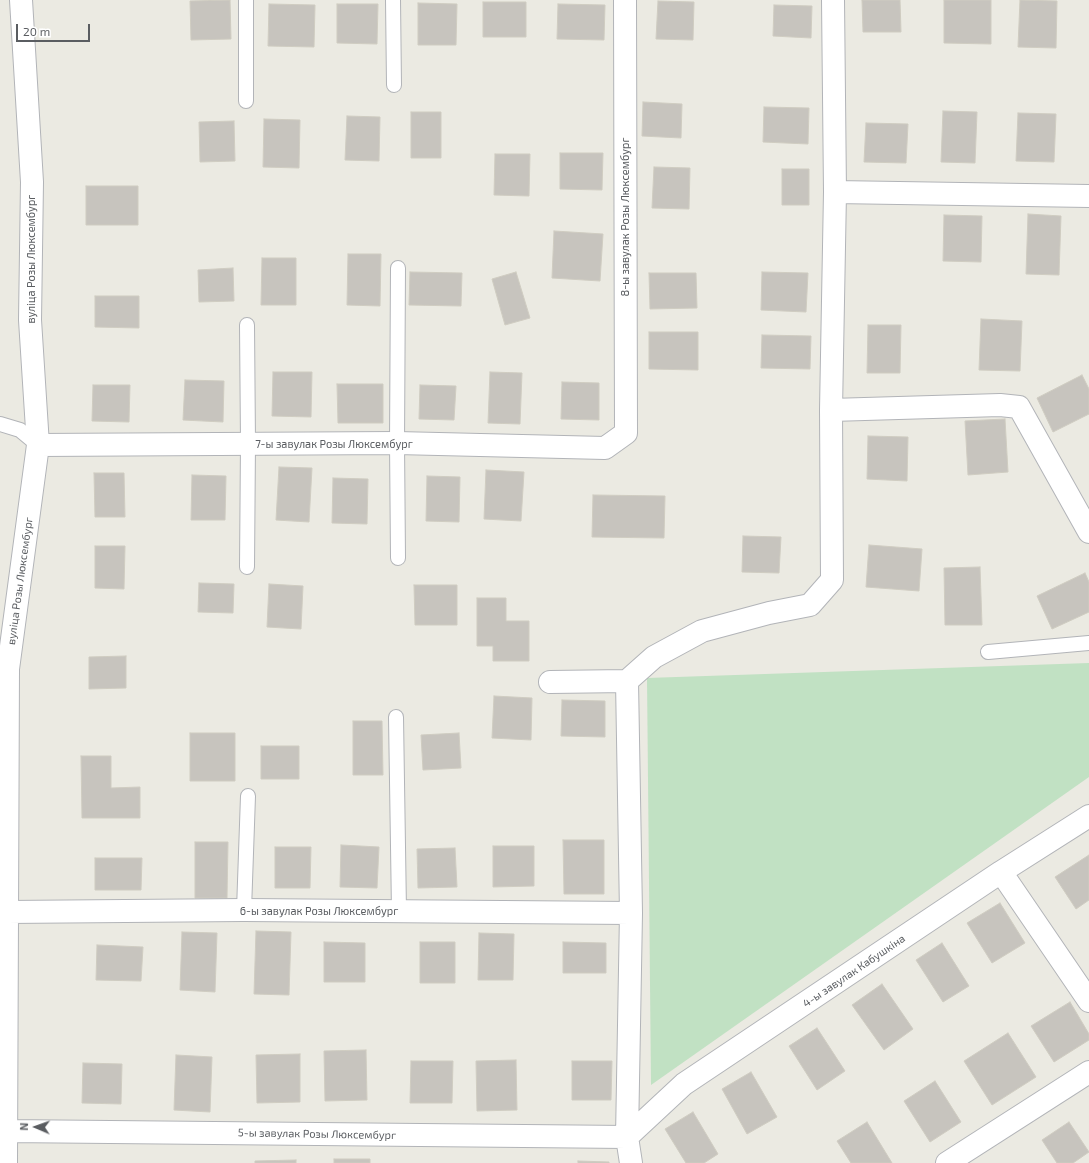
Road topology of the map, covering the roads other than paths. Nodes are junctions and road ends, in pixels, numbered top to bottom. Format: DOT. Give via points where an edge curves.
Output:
graph roads {
  1 [pos="21,0"];
  2 [pos="246,0"];
  3 [pos="393,0"];
  4 [pos="624,0"];
  5 [pos="833,0"];
  6 [pos="394,85"];
  7 [pos="246,101"];
  8 [pos="835,192"];
  9 [pos="1089,196"];
  10 [pos="398,268"];
  11 [pos="247,325"];
  12 [pos="831,410"];
  13 [pos="0,424"];
  14 [pos="626,433"];
  15 [pos="248,443"];
  16 [pos="397,443"];
  17 [pos="38,445"];
  18 [pos="1089,532"];
  19 [pos="398,558"];
  20 [pos="247,567"];
  21 [pos="1089,643"];
  22 [pos="988,652"];
  23 [pos="4,668"];
  24 [pos="627,681"];
  25 [pos="550,682"];
  26 [pos="396,717"];
  27 [pos="248,796"];
  28 [pos="1089,816"];
  29 [pos="1001,872"];
  30 [pos="4,901"];
  31 [pos="244,910"];
  32 [pos="399,911"];
  33 [pos="631,913"];
  34 [pos="1089,1001"];
  35 [pos="1089,1072"];
  36 [pos="7,1131"];
  37 [pos="627,1137"];
  38 [pos="6,1163"];
  39 [pos="631,1163"];
  40 [pos="947,1163"];
  1 -- 17 [label="street, вуліца Розы Люксембург" via="32,182 30,320"];
  2 -- 7 [label="lane"];
  3 -- 6 [label="lane"];
  4 -- 14 [label="street, 8-ы завулак Розы Люксембург"];
  5 -- 8 [label="street"];
  8 -- 9 [label="street"];
  8 -- 12 [label="street"];
  10 -- 16 [label="lane"];
  11 -- 15 [label="lane"];
  12 -- 18 [label="street" via="1000,405 1018,407"];
  12 -- 24 [label="street" via="832,580 810,605 702,631 654,657"];
  13 -- 17 [label="lane" via="20,430"];
  14 -- 16 [label="street, 7-ы завулак Розы Люксембург" via="605,448"];
  15 -- 16 [label="street, 7-ы завулак Розы Люксембург"];
  15 -- 17 [label="street, 7-ы завулак Розы Люксембург"];
  15 -- 20 [label="lane"];
  16 -- 19 [label="lane"];
  17 -- 23 [label="street, вуліца Розы Люксембург"];
  21 -- 22 [label="lane"];
  23 -- 30 [label="street, вуліца Розы Люксембург"];
  24 -- 25 [label="street"];
  24 -- 33 [label="street"];
  26 -- 32 [label="lane"];
  27 -- 31 [label="lane"];
  28 -- 29 [label="street, 4-ы завулак Кабушкіна"];
  29 -- 34 [label="street"];
  29 -- 37 [label="street, 4-ы завулак Кабушкіна" via="684,1084"];
  30 -- 31 [label="street, 6-ы завулак Розы Люксембург"];
  30 -- 36 [label="street, вуліца Розы Люксембург"];
  31 -- 32 [label="street, 6-ы завулак Розы Люксембург"];
  32 -- 33 [label="street, 6-ы завулак Розы Люксембург"];
  33 -- 37 [label="street"];
  35 -- 40 [label="street"];
  36 -- 37 [label="street, 5-ы завулак Розы Люксембург"];
  36 -- 38 [label="street, вуліца Розы Люксембург"];
  37 -- 39 [label="street"];
}
